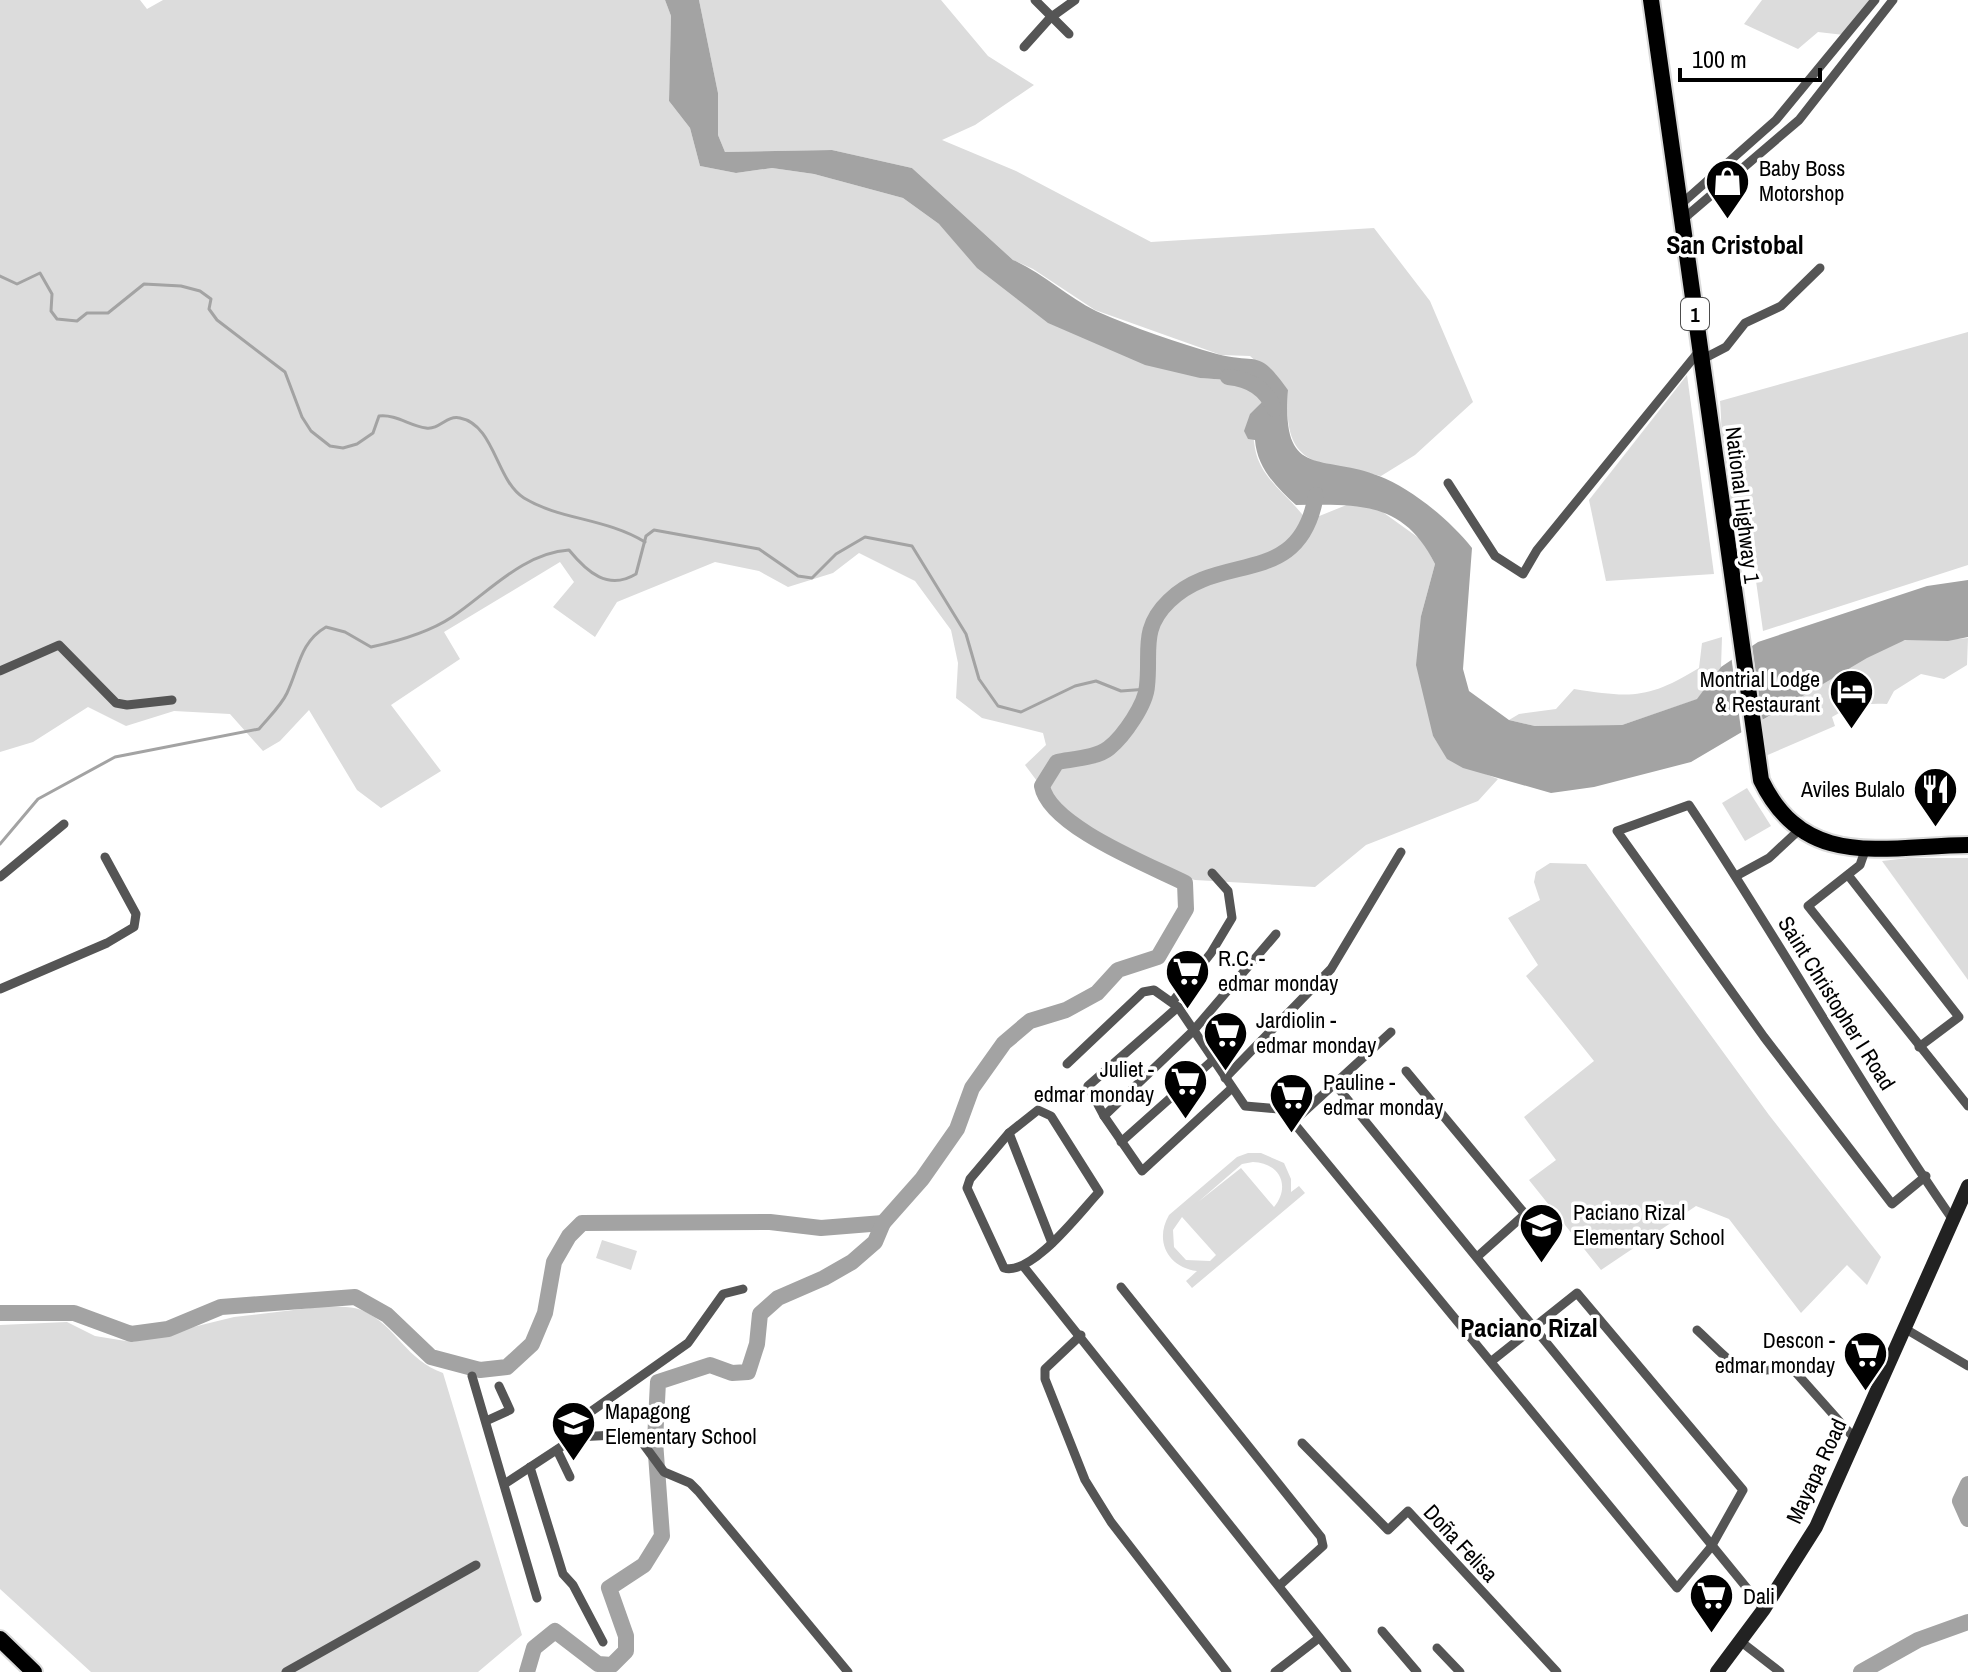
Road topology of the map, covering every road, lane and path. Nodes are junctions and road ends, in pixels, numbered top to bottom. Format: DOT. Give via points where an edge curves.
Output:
graph roads {
  1 [pos="1035,0"];
  2 [pos="1075,0"];
  3 [pos="1651,0"];
  4 [pos="1875,0"];
  5 [pos="1893,0"];
  6 [pos="1050,18"];
  7 [pos="1069,34"];
  8 [pos="1024,47"];
  9 [pos="1681,213"];
  10 [pos="1820,268"];
  11 [pos="1701,355"];
  12 [pos="1448,483"];
  13 [pos="0,671"];
  14 [pos="172,700"];
  15 [pos="64,824"];
  16 [pos="1798,831"];
  17 [pos="1968,845"];
  18 [pos="1866,848"];
  19 [pos="1401,852"];
  20 [pos="105,857"];
  21 [pos="1212,873"];
  22 [pos="1848,875"];
  23 [pos="1736,876"];
  24 [pos="0,877"];
  25 [pos="1276,934"];
  26 [pos="0,989"];
  27 [pos="1175,1004"];
  28 [pos="1193,1031"];
  29 [pos="1391,1032"];
  30 [pos="1919,1047"];
  31 [pos="1213,1060"];
  32 [pos="1067,1064"];
  33 [pos="1406,1071"];
  34 [pos="1225,1078"];
  35 [pos="1334,1083"];
  36 [pos="1232,1088"];
  37 [pos="1968,1106"];
  38 [pos="1104,1116"];
  39 [pos="1293,1122"];
  40 [pos="1009,1133"];
  41 [pos="1121,1142"];
  42 [pos="1926,1176"];
  43 [pos="1968,1186"];
  44 [pos="1953,1220"];
  45 [pos="1052,1243"];
  46 [pos="1477,1257"];
  47 [pos="1024,1267"];
  48 [pos="1121,1287"];
  49 [pos="743,1289"];
  50 [pos="1534,1328"];
  51 [pos="1904,1328"];
  52 [pos="1697,1330"];
  53 [pos="1081,1335"];
  54 [pos="1493,1360"];
  55 [pos="1968,1366"];
  56 [pos="472,1376"];
  57 [pos="499,1386"];
  58 [pos="486,1421"];
  59 [pos="576,1437"];
  60 [pos="1856,1440"];
  61 [pos="1302,1443"];
  62 [pos="557,1450"];
  63 [pos="530,1467"];
  64 [pos="570,1477"];
  65 [pos="506,1483"];
  66 [pos="1711,1547"];
  67 [pos="476,1565"];
  68 [pos="1280,1585"];
  69 [pos="537,1598"];
  70 [pos="1764,1609"];
  71 [pos="1382,1631"];
  72 [pos="1319,1638"];
  73 [pos="0,1639"];
  74 [pos="1740,1641"];
  75 [pos="603,1642"];
  76 [pos="1437,1648"];
  77 [pos="34,1672"];
  78 [pos="286,1672"];
  79 [pos="848,1672"];
  80 [pos="1227,1672"];
  81 [pos="1275,1672"];
  82 [pos="1347,1672"];
  83 [pos="1417,1672"];
  84 [pos="1460,1672"];
  85 [pos="1557,1672"];
  86 [pos="1717,1672"];
  87 [pos="1780,1672"];
  1 -- 6 [label="street"];
  2 -- 6 [label="street"];
  3 -- 9 [label="highway, National Highway 1 / 1"];
  4 -- 9 [label="street" via="1776,120"];
  5 -- 9 [label="street" via="1799,120"];
  6 -- 7 [label="street"];
  6 -- 8 [label="street"];
  9 -- 11 [label="highway, National Highway 1 / 1"];
  10 -- 11 [label="street" via="1781,306 1742,325 1726,347"];
  11 -- 12 [label="street" via="1537,550 1523,574 1495,556"];
  11 -- 16 [label="highway, National Highway 1 / 1" via="1755,752 1770,800"];
  13 -- 14 [label="street" via="59,645 116,703"];
  15 -- 24 [label="street"];
  16 -- 18 [label="highway, National Highway 1 / 1" via="1832,845"];
  16 -- 23 [label="street" via="1769,858"];
  17 -- 18 [label="highway, National Highway 1 / 1"];
  18 -- 22 [label="street" via="1860,865"];
  19 -- 34 [label="street" via="1331,969"];
  20 -- 26 [label="street" via="136,914 134,927"];
  21 -- 27 [label="street" via="1228,891 1232,918"];
  22 -- 30 [label="street" via="1808,906"];
  22 -- 30 [label="street" via="1959,1017"];
  23 -- 42 [label="street, Saint Christopher I Road"];
  23 -- 42 [label="street, Saint Christopher I Road" via="1689,805 1617,831 1892,1204"];
  25 -- 28 [label="street"];
  27 -- 28 [label="street"];
  27 -- 32 [label="street" via="1154,990 1143,992"];
  27 -- 38 [label="street" via="1088,1086"];
  28 -- 31 [label="street"];
  28 -- 38 [label="street"];
  29 -- 35 [label="street"];
  30 -- 37 [label="street"];
  31 -- 34 [label="street"];
  31 -- 41 [label="street"];
  33 -- 46 [label="street" via="1525,1214"];
  34 -- 36 [label="street"];
  35 -- 39 [label="street"];
  35 -- 46 [label="street"];
  36 -- 39 [label="street" via="1245,1106 1279,1109"];
  36 -- 41 [label="street" via="1142,1171"];
  38 -- 41 [label="street"];
  39 -- 54 [label="street"];
  40 -- 45 [label="street"];
  40 -- 45 [label="street" via="1038,1110 1051,1116 1099,1192"];
  40 -- 47 [label="street" via="967,1188 1004,1268"];
  42 -- 44 [label="street, Saint Christopher I Road"];
  43 -- 44 [label="main road, Mayapa Road"];
  44 -- 51 [label="main road, Mayapa Road"];
  45 -- 47 [label="street"];
  46 -- 50 [label="street"];
  47 -- 53 [label="street"];
  48 -- 68 [label="street" via="1321,1537 1323,1546"];
  49 -- 59 [label="street" via="723,1294 688,1343 579,1420"];
  50 -- 54 [label="street"];
  50 -- 66 [label="street"];
  50 -- 66 [label="street" via="1577,1293 1743,1490"];
  51 -- 55 [label="street"];
  51 -- 60 [label="main road, Mayapa Road"];
  52 -- 60 [label="street" via="1739,1369 1791,1367"];
  53 -- 68 [label="street"];
  53 -- 80 [label="street" via="1045,1369 1045,1379 1085,1480 1111,1522"];
  54 -- 66 [label="street" via="1677,1588"];
  56 -- 58 [label="street"];
  57 -- 58 [label="street" via="510,1410"];
  58 -- 65 [label="street"];
  59 -- 62 [label="street"];
  59 -- 79 [label="street" via="636,1434 664,1472 698,1491"];
  60 -- 70 [label="main road, Mayapa Road" via="1816,1527"];
  61 -- 85 [label="street, Doña Felisa" via="1388,1530 1408,1511"];
  62 -- 63 [label="street"];
  62 -- 64 [label="street"];
  63 -- 65 [label="street"];
  63 -- 75 [label="street" via="563,1574"];
  65 -- 69 [label="street"];
  66 -- 70 [label="street"];
  67 -- 78 [label="street"];
  68 -- 72 [label="street"];
  70 -- 74 [label="main road, Mayapa Road"];
  71 -- 83 [label="street"];
  72 -- 81 [label="street"];
  72 -- 82 [label="street"];
  73 -- 77 [label="highway"];
  74 -- 86 [label="main road, Mayapa Road"];
  74 -- 87 [label="street"];
  76 -- 84 [label="street"];
}
